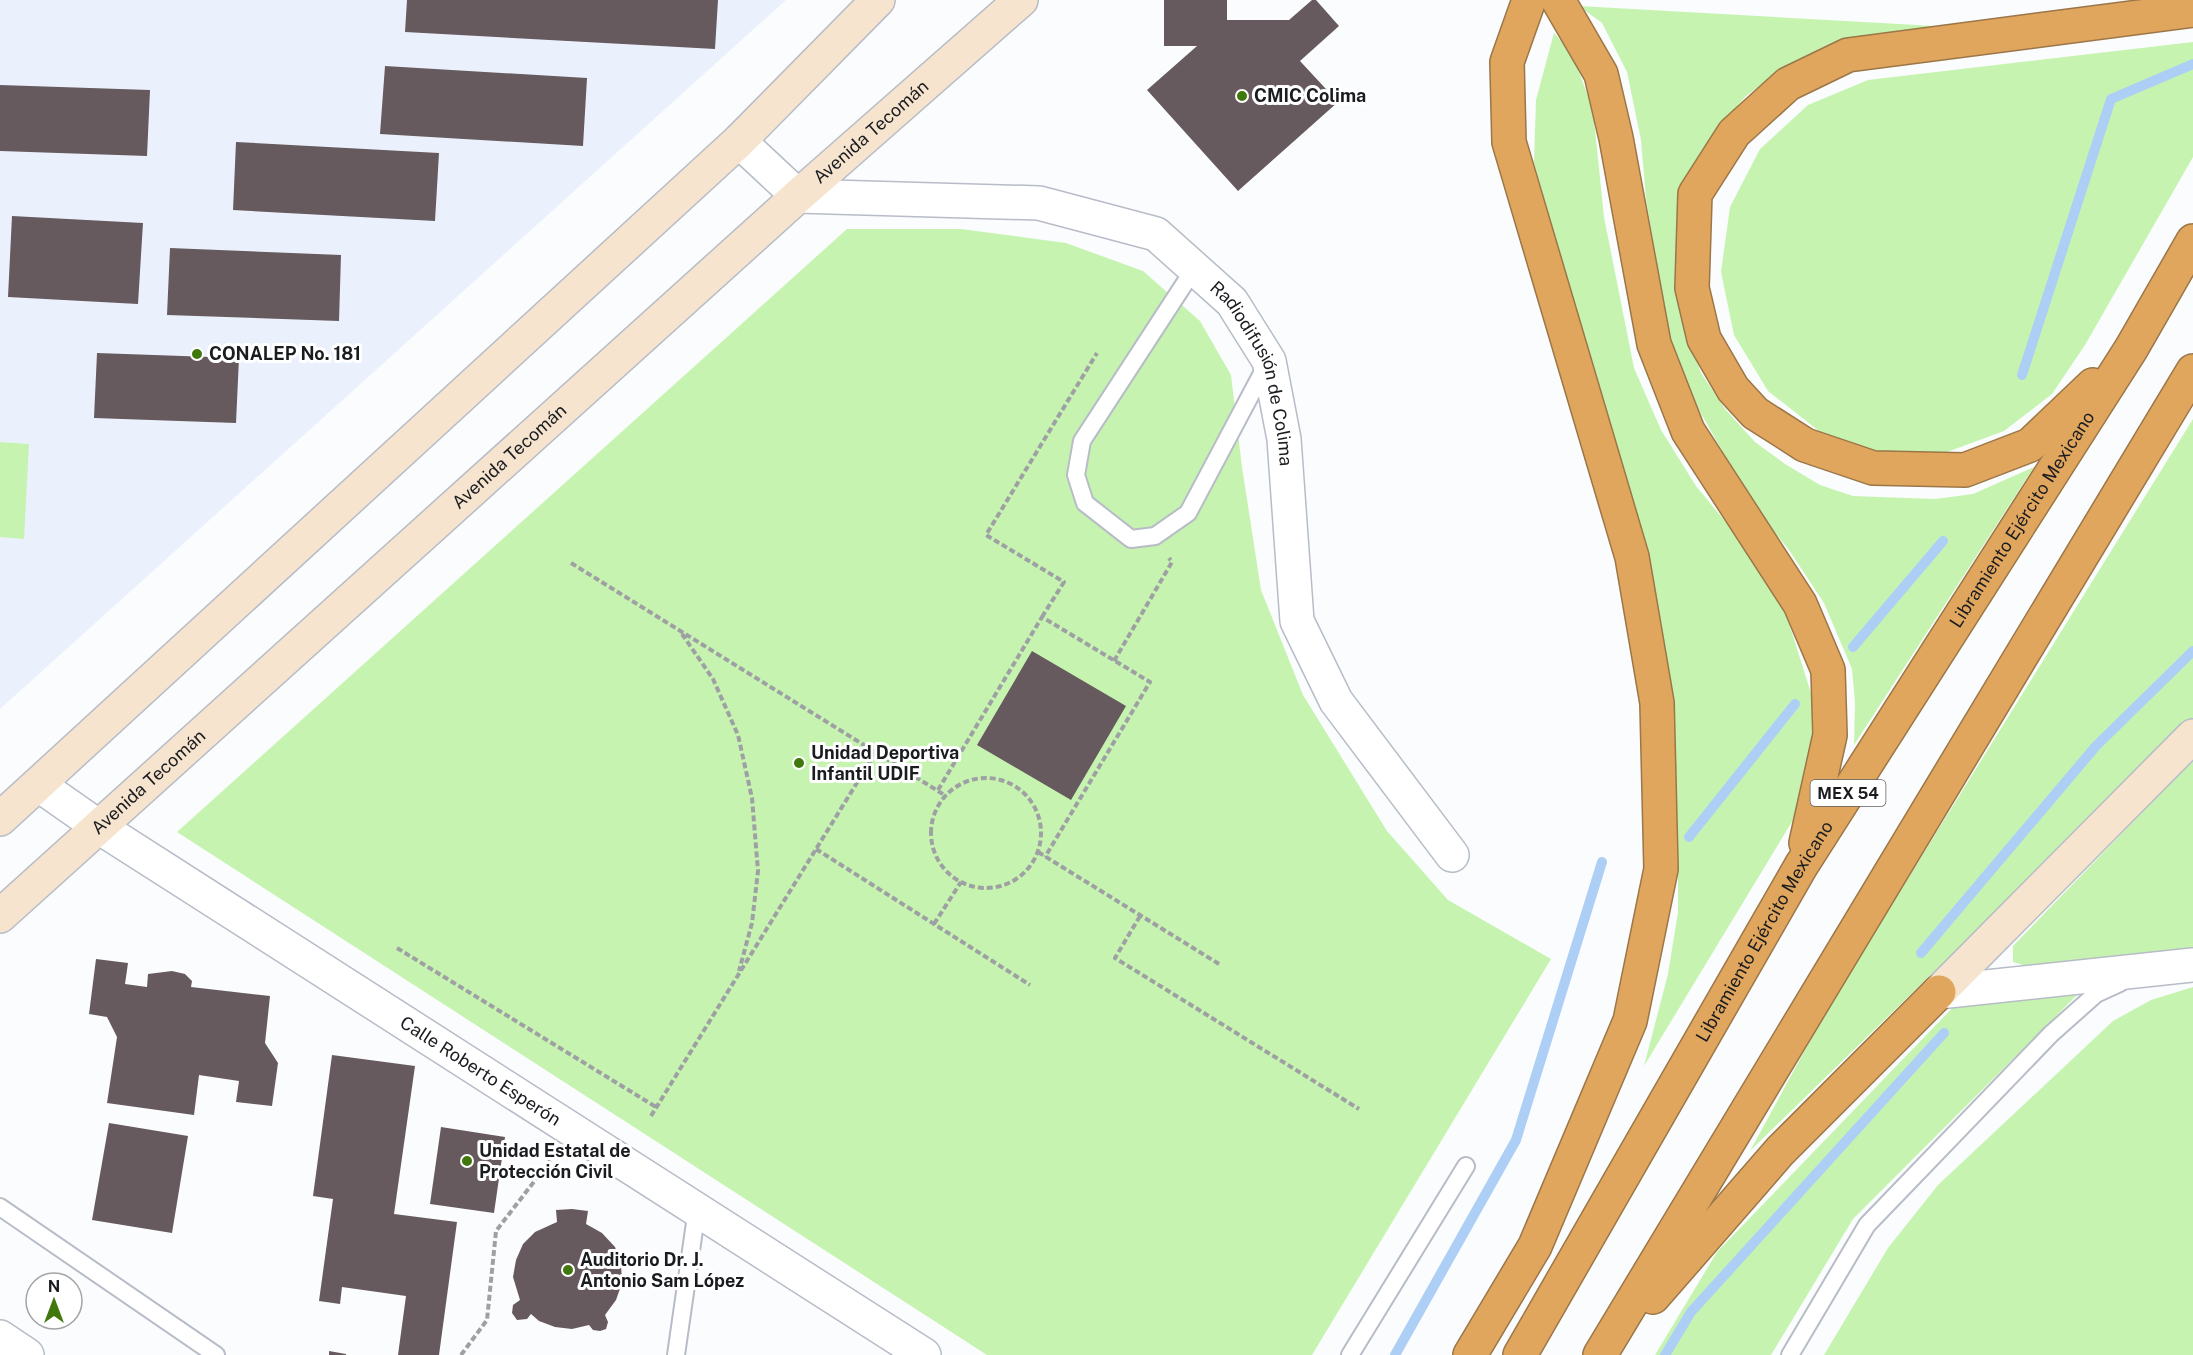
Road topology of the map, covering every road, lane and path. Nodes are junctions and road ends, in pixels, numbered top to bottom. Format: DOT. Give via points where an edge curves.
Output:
graph roads {
  1 [pos="878,0"];
  2 [pos="1021,0"];
  3 [pos="1529,0"];
  4 [pos="1558,0"];
  5 [pos="2172,0"];
  6 [pos="2193,1"];
  7 [pos="2193,10"];
  8 [pos="739,141"];
  9 [pos="798,196"];
  10 [pos="2193,241"];
  11 [pos="1194,269"];
  12 [pos="2131,349"];
  13 [pos="1097,353"];
  14 [pos="1269,361"];
  15 [pos="2193,370"];
  16 [pos="1155,536"];
  17 [pos="571,563"];
  18 [pos="1042,617"];
  19 [pos="680,631"];
  20 [pos="1114,661"];
  21 [pos="2193,736"];
  22 [pos="876,752"];
  23 [pos="39,785"];
  24 [pos="938,790"];
  25 [pos="946,796"];
  26 [pos="0,819"];
  27 [pos="99,827"];
  28 [pos="816,849"];
  29 [pos="1038,852"];
  30 [pos="1452,855"];
  31 [pos="1045,856"];
  32 [pos="1801,867"];
  33 [pos="960,882"];
  34 [pos="0,916"];
  35 [pos="1140,916"];
  36 [pos="934,924"];
  37 [pos="398,948"];
  38 [pos="1219,964"];
  39 [pos="2193,965"];
  40 [pos="2157,968"];
  41 [pos="737,977"];
  42 [pos="1030,985"];
  43 [pos="1939,992"];
  44 [pos="656,1107"];
  45 [pos="1359,1109"];
  46 [pos="651,1116"];
  47 [pos="573,1130"];
  48 [pos="1466,1166"];
  49 [pos="0,1207"];
  50 [pos="696,1209"];
  51 [pos="0,1337"];
  52 [pos="27,1355"];
  53 [pos="216,1355"];
  54 [pos="461,1355"];
  55 [pos="676,1355"];
  56 [pos="924,1355"];
  57 [pos="1350,1355"];
  58 [pos="1470,1355"];
  59 [pos="1520,1355"];
  60 [pos="1601,1355"];
  61 [pos="1790,1355"];
  1 -- 8 [label="street"];
  2 -- 9 [label="street, Avenida Tecomán"];
  3 -- 58 [label="highway" via="1508,62 1509,142 1632,557 1657,703 1661,869 1630,1021 1535,1246"];
  4 -- 32 [label="highway" via="1601,74 1654,344 1688,431 1800,604 1828,670 1830,735"];
  5 -- 6 [label="street"];
  7 -- 12 [label="highway" via="1848,55 1788,84 1734,133 1695,194 1692,288 1704,339 1733,389 1755,413 1805,446 1873,468 1965,470 2030,445"];
  8 -- 9 [label="street"];
  8 -- 23 [label="street"];
  9 -- 11 [label="street, Radiodifusión de Colima" via="1039,203 1156,234"];
  9 -- 27 [label="street, Avenida Tecomán"];
  10 -- 12 [label="highway, Libramiento Ejército Mexicano / MEX 54"];
  11 -- 14 [label="street, Radiodifusión de Colima" via="1232,302"];
  11 -- 16 [label="lane" via="1083,441 1076,475 1085,503 1131,539"];
  12 -- 32 [label="highway, Libramiento Ejército Mexicano / MEX 54"];
  13 -- 18 [label="path" via="986,535 1064,582"];
  14 -- 16 [label="lane" via="1188,513"];
  14 -- 30 [label="street, Radiodifusión de Colima" via="1284,439 1297,621 1336,701"];
  15 -- 60 [label="highway"];
  16 -- 20 [label="path" via="1172,562"];
  17 -- 19 [label="path"];
  18 -- 20 [label="path"];
  18 -- 24 [label="path"];
  19 -- 22 [label="path"];
  19 -- 41 [label="path" via="713,680 738,735 752,798 758,871 752,923"];
  20 -- 31 [label="path" via="1150,682"];
  21 -- 43 [label="street"];
  22 -- 24 [label="path"];
  22 -- 28 [label="path"];
  23 -- 26 [label="street"];
  23 -- 27 [label="street, Calle Roberto Esperón"];
  24 -- 25 [label="path"];
  25 -- 29 [label="path" via="959,785 992,778 1022,791 1040,820"];
  25 -- 33 [label="path" via="931,825 932,842 937,859"];
  27 -- 34 [label="street, Avenida Tecomán"];
  27 -- 47 [label="street, Calle Roberto Esperón"];
  28 -- 36 [label="path"];
  28 -- 41 [label="path"];
  29 -- 31 [label="path"];
  29 -- 33 [label="path" via="1029,869 1015,881 997,888 978,888"];
  31 -- 35 [label="path"];
  32 -- 59 [label="highway, Libramiento Ejército Mexicano / MEX 54"];
  33 -- 36 [label="path"];
  35 -- 38 [label="path"];
  35 -- 45 [label="path" via="1115,958"];
  36 -- 42 [label="path"];
  37 -- 44 [label="path"];
  39 -- 40 [label="street"];
  40 -- 43 [label="street"];
  40 -- 61 [label="lane" via="2096,994 2051,1034 1867,1225"];
  41 -- 44 [label="path"];
  43 -- 60 [label="highway" via="1780,1151"];
  44 -- 46 [label="path"];
  47 -- 50 [label="street, Calle Roberto Esperón"];
  47 -- 54 [label="path" via="496,1231 487,1320"];
  48 -- 57 [label="lane"];
  49 -- 53 [label="lane"];
  50 -- 55 [label="lane"];
  50 -- 56 [label="street, Calle Roberto Esperón"];
  51 -- 52 [label="street"];
}
